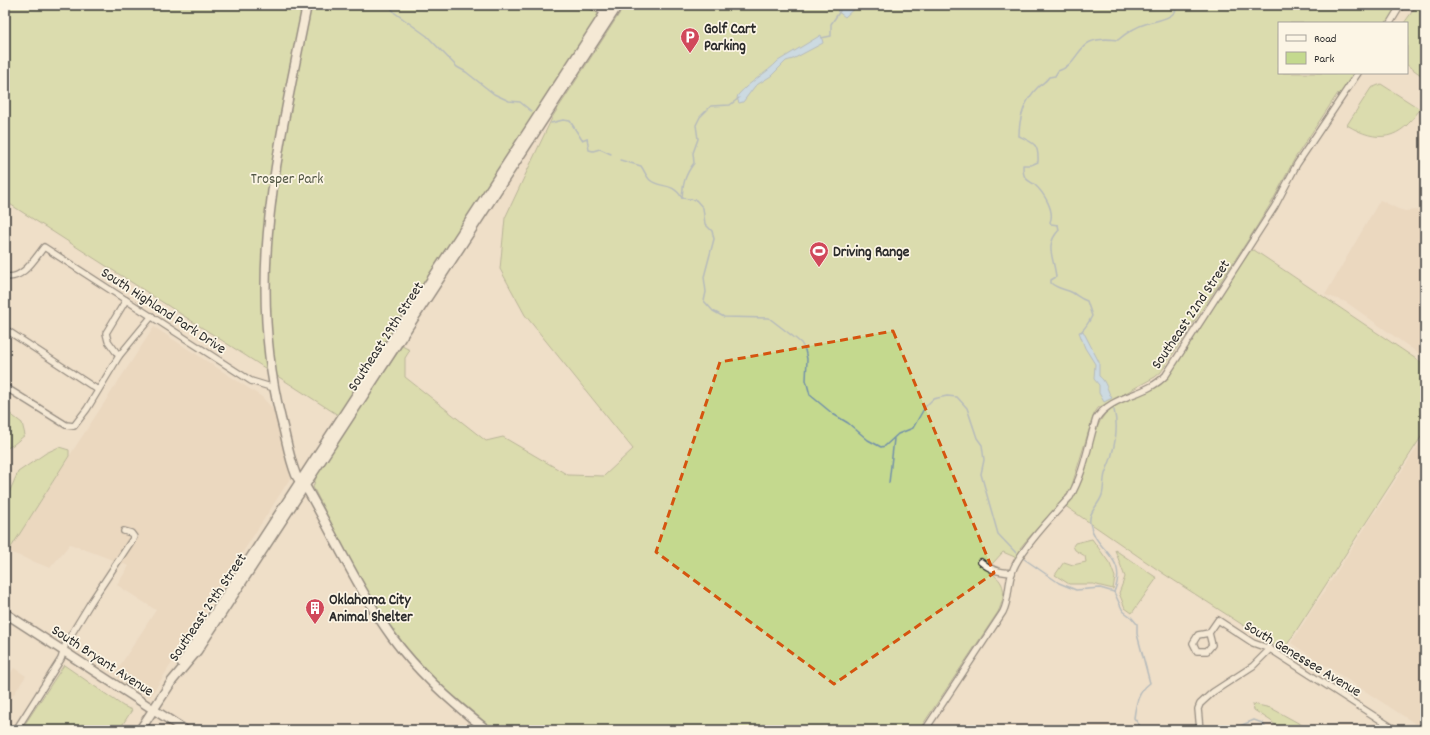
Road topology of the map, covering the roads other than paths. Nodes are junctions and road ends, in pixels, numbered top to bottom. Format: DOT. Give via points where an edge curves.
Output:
graph roads {
  1 [pos="307,5"];
  2 [pos="591,5"];
  3 [pos="610,5"];
  4 [pos="618,5"];
  5 [pos="1401,5"];
  6 [pos="608,15"];
  7 [pos="1391,22"];
  8 [pos="1357,74"];
  9 [pos="5,276"];
  10 [pos="126,300"];
  11 [pos="152,316"];
  12 [pos="5,329"];
  13 [pos="120,356"];
  14 [pos="5,387"];
  15 [pos="274,388"];
  16 [pos="98,390"];
  17 [pos="302,483"];
  18 [pos="124,531"];
  19 [pos="981,562"];
  20 [pos="1012,573"];
  21 [pos="5,613"];
  22 [pos="1209,633"];
  23 [pos="1270,649"];
  24 [pos="64,652"];
  25 [pos="154,709"];
  26 [pos="16,730"];
  27 [pos="140,730"];
  28 [pos="185,730"];
  29 [pos="486,730"];
  30 [pos="925,730"];
  31 [pos="1200,730"];
  32 [pos="1396,730"];
  1 -- 15 [label="street" via="267,228 265,310 269,363"];
  2 -- 6 [label="street"];
  3 -- 6 [label="street, Southeast 29th Street"];
  4 -- 6 [label="street, Southeast 29th Street"];
  5 -- 7 [label="street"];
  6 -- 17 [label="street, Southeast 29th Street"];
  8 -- 20 [label="street, Southeast 22nd Street" via="1297,164 1275,206 1166,375 1160,382 1107,406 1096,419 1080,477 1073,492 1025,551"];
  9 -- 10 [label="street, South Highland Park Drive" via="18,276 44,246"];
  10 -- 11 [label="street, South Highland Park Drive"];
  10 -- 13 [label="street" via="106,333 108,341"];
  11 -- 13 [label="street"];
  11 -- 15 [label="street, South Highland Park Drive" via="251,381"];
  12 -- 16 [label="street"];
  13 -- 16 [label="street"];
  14 -- 16 [label="street" via="66,425 74,426"];
  15 -- 17 [label="street" via="296,476"];
  17 -- 25 [label="street, Southeast 29th Street" via="191,647"];
  17 -- 29 [label="street" via="391,636 458,707"];
  18 -- 24 [label="street" via="134,537 66,643"];
  19 -- 20 [label="street" via="997,571"];
  20 -- 30 [label="street, Southeast 22nd Street" via="1003,612"];
  21 -- 24 [label="street, South Bryant Avenue"];
  22 -- 23 [label="street, South Genessee Avenue" via="1218,620 1253,643"];
  23 -- 31 [label="street" via="1253,666 1205,699 1198,709"];
  23 -- 32 [label="street, South Genessee Avenue"];
  24 -- 25 [label="street, South Bryant Avenue"];
  24 -- 26 [label="street"];
  25 -- 27 [label="street, Southeast 29th Street"];
  25 -- 28 [label="street, South Bryant Avenue"];
}
